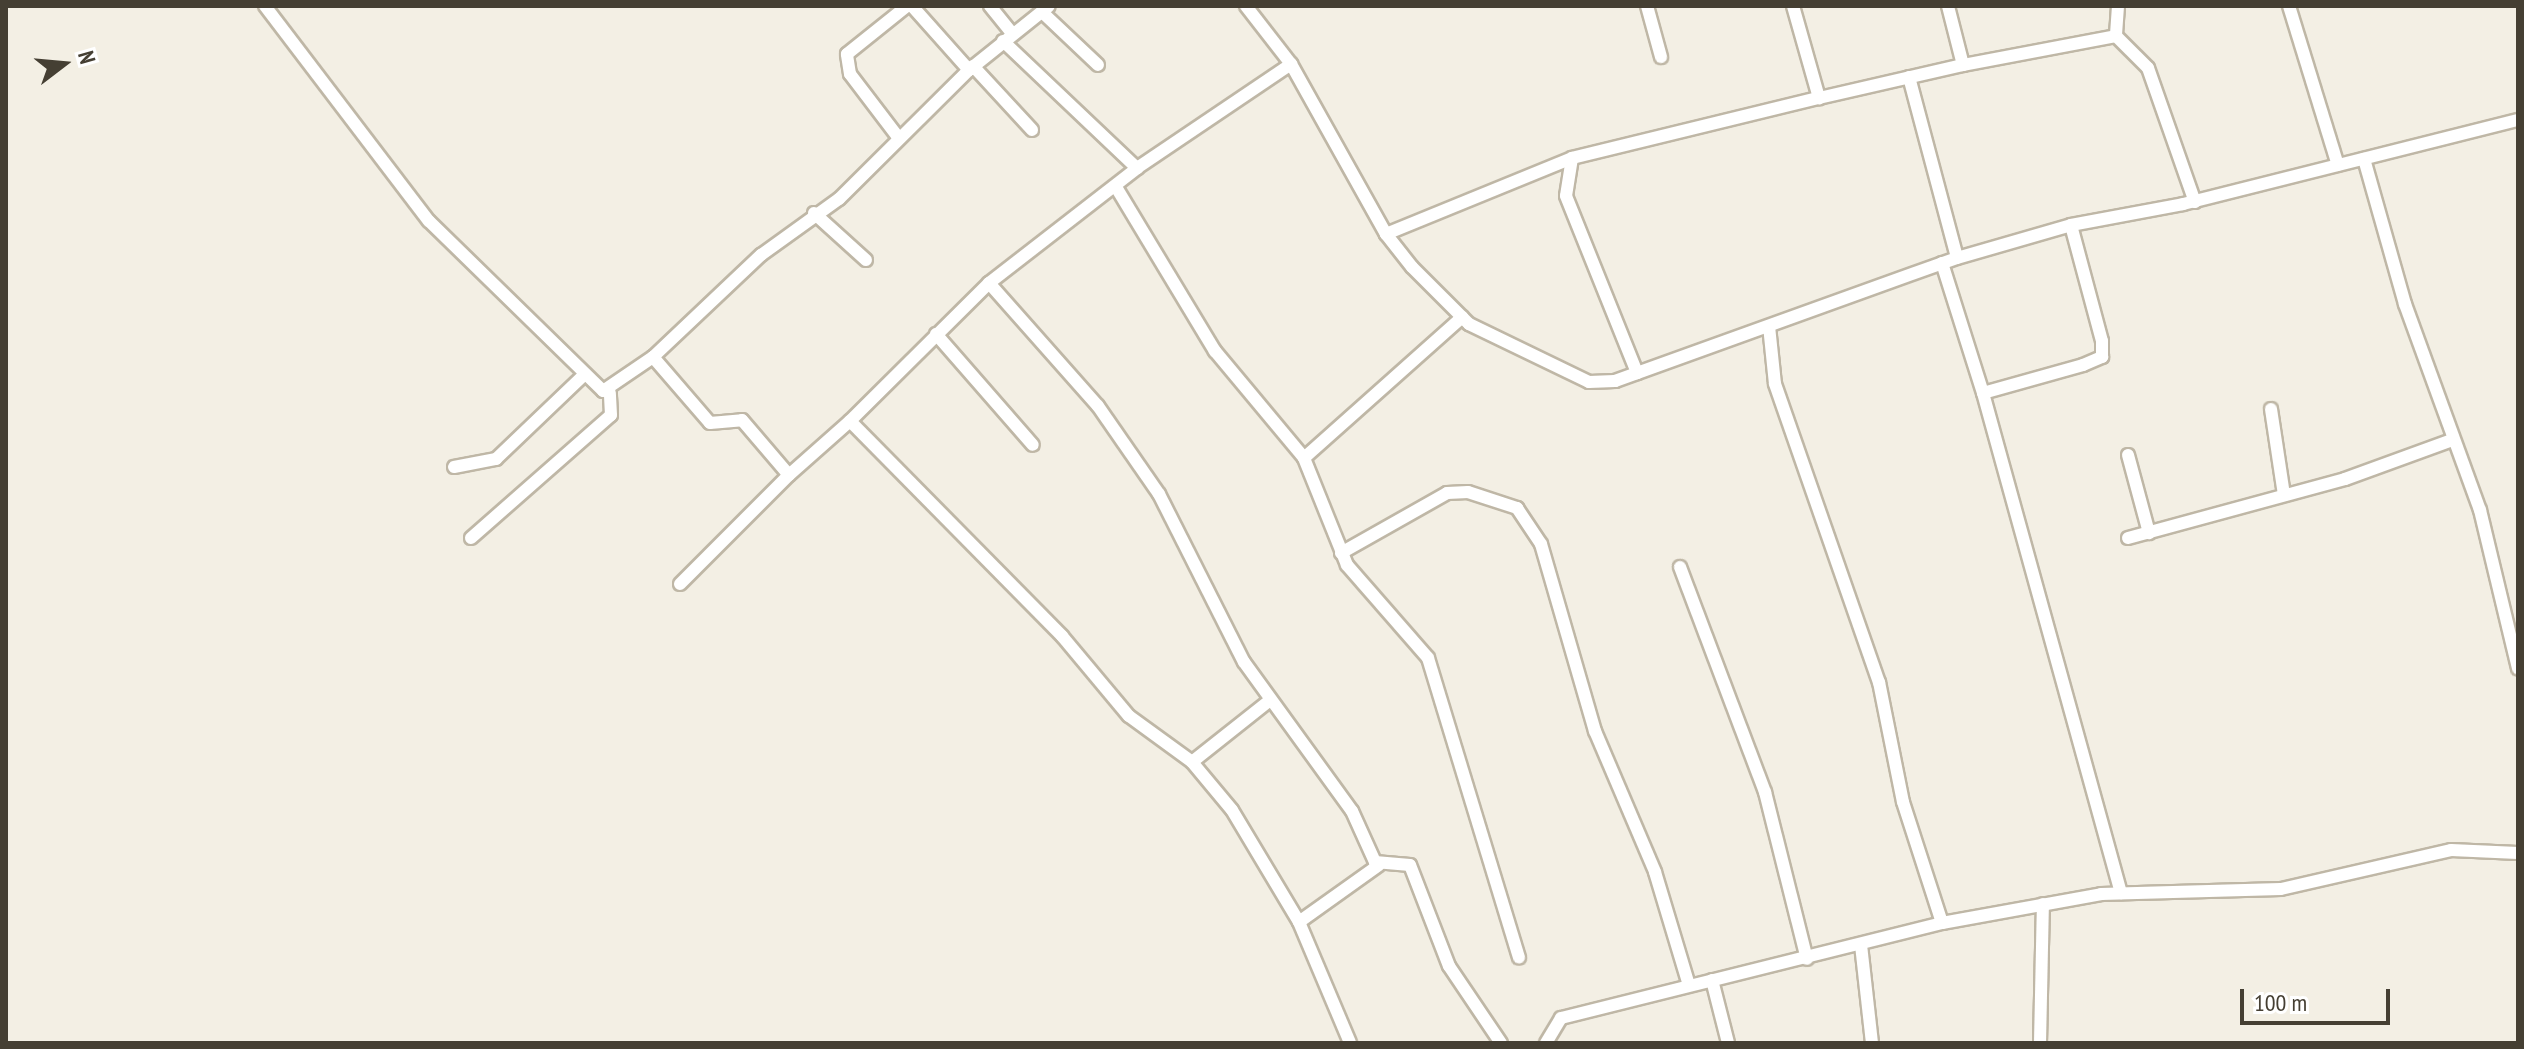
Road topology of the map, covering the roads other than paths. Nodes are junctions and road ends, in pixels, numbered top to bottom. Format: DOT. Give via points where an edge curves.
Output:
graph roads {
  1 [pos="265,6"];
  2 [pos="909,6"];
  3 [pos="990,6"];
  4 [pos="1246,6"];
  5 [pos="1647,6"];
  6 [pos="1793,6"];
  7 [pos="1948,6"];
  8 [pos="2118,6"];
  9 [pos="2289,6"];
  10 [pos="1046,9"];
  11 [pos="2116,36"];
  12 [pos="1008,37"];
  13 [pos="1661,57"];
  14 [pos="1291,64"];
  15 [pos="1098,65"];
  16 [pos="1963,65"];
  17 [pos="971,68"];
  18 [pos="1909,77"];
  19 [pos="1819,98"];
  20 [pos="2518,120"];
  21 [pos="1032,130"];
  22 [pos="898,137"];
  23 [pos="1572,158"];
  24 [pos="2364,159"];
  25 [pos="2338,165"];
  26 [pos="1137,168"];
  27 [pos="1116,187"];
  28 [pos="2195,202"];
  29 [pos="814,213"];
  30 [pos="2071,225"];
  31 [pos="1386,234"];
  32 [pos="1957,258"];
  33 [pos="866,260"];
  34 [pos="1942,263"];
  35 [pos="989,283"];
  36 [pos="1462,317"];
  37 [pos="1769,326"];
  38 [pos="936,334"];
  39 [pos="653,357"];
  40 [pos="1637,373"];
  41 [pos="585,374"];
  42 [pos="610,393"];
  43 [pos="1983,393"];
  44 [pos="2271,409"];
  45 [pos="850,421"];
  46 [pos="2452,440"];
  47 [pos="1033,445"];
  48 [pos="2128,455"];
  49 [pos="1304,458"];
  50 [pos="454,467"];
  51 [pos="789,475"];
  52 [pos="2284,495"];
  53 [pos="2149,533"];
  54 [pos="471,538"];
  55 [pos="2128,538"];
  56 [pos="1341,553"];
  57 [pos="1680,567"];
  58 [pos="680,584"];
  59 [pos="2518,668"];
  60 [pos="1269,701"];
  61 [pos="1192,762"];
  62 [pos="2518,853"];
  63 [pos="1379,865"];
  64 [pos="2121,893"];
  65 [pos="2043,904"];
  66 [pos="1299,922"];
  67 [pos="1942,923"];
  68 [pos="1861,945"];
  69 [pos="1519,957"];
  70 [pos="1807,959"];
  71 [pos="1712,980"];
  72 [pos="1689,985"];
  73 [pos="1350,1043"];
  74 [pos="1501,1043"];
  75 [pos="1546,1043"];
  76 [pos="1728,1043"];
  77 [pos="1872,1043"];
  78 [pos="2040,1043"];
  1 -- 41 [label="street" via="429,221"];
  2 -- 17 [label="street"];
  2 -- 22 [label="street" via="847,54 850,74"];
  3 -- 12 [label="street"];
  4 -- 14 [label="street"];
  5 -- 13 [label="street"];
  6 -- 19 [label="street"];
  7 -- 16 [label="street"];
  8 -- 11 [label="street"];
  9 -- 25 [label="street"];
  10 -- 12 [label="street"];
  10 -- 15 [label="street"];
  11 -- 16 [label="street"];
  11 -- 28 [label="street" via="2148,68"];
  12 -- 17 [label="street"];
  12 -- 26 [label="street"];
  14 -- 26 [label="street"];
  14 -- 31 [label="street"];
  16 -- 18 [label="street"];
  17 -- 21 [label="street"];
  17 -- 22 [label="street"];
  18 -- 19 [label="street"];
  18 -- 32 [label="street"];
  19 -- 23 [label="street"];
  20 -- 24 [label="street"];
  22 -- 29 [label="street" via="839,199"];
  23 -- 31 [label="street"];
  23 -- 40 [label="street" via="1566,196"];
  24 -- 25 [label="street"];
  24 -- 46 [label="street"];
  25 -- 28 [label="street"];
  26 -- 27 [label="street"];
  27 -- 35 [label="street"];
  27 -- 49 [label="street" via="1215,351"];
  28 -- 30 [label="street"];
  29 -- 33 [label="street"];
  29 -- 39 [label="street"];
  30 -- 32 [label="street"];
  30 -- 43 [label="street" via="2102,357"];
  31 -- 36 [label="street"];
  32 -- 34 [label="street"];
  34 -- 37 [label="street"];
  34 -- 43 [label="street"];
  35 -- 38 [label="street"];
  35 -- 60 [label="street" via="1098,406 1152,483"];
  36 -- 40 [label="street" via="1504,347 1589,382"];
  36 -- 49 [label="street"];
  37 -- 40 [label="street"];
  37 -- 67 [label="street" via="1775,384 1879,682 1903,802"];
  38 -- 45 [label="street"];
  38 -- 47 [label="street"];
  39 -- 42 [label="street"];
  39 -- 51 [label="street" via="710,423 742,420"];
  41 -- 42 [label="street"];
  41 -- 50 [label="street" via="496,459"];
  42 -- 54 [label="street" via="611,415"];
  43 -- 64 [label="street"];
  44 -- 52 [label="street"];
  45 -- 51 [label="street"];
  45 -- 61 [label="street" via="1062,636 1129,716"];
  46 -- 52 [label="street"];
  46 -- 59 [label="street" via="2480,510"];
  48 -- 53 [label="street"];
  49 -- 56 [label="street"];
  51 -- 58 [label="street"];
  52 -- 53 [label="street"];
  53 -- 55 [label="street"];
  56 -- 69 [label="street" via="1364,591 1428,658"];
  56 -- 72 [label="street" via="1447,493 1491,496 1517,508 1541,544 1595,731 1655,872"];
  57 -- 70 [label="street" via="1765,792"];
  60 -- 61 [label="street"];
  60 -- 63 [label="street" via="1352,811"];
  61 -- 66 [label="street" via="1232,810"];
  62 -- 64 [label="street" via="2429,853 2281,889"];
  63 -- 66 [label="street"];
  63 -- 74 [label="street" via="1410,865 1449,966"];
  64 -- 65 [label="street"];
  65 -- 67 [label="street"];
  65 -- 78 [label="street"];
  66 -- 73 [label="street"];
  67 -- 68 [label="street"];
  68 -- 70 [label="street"];
  68 -- 77 [label="street"];
  70 -- 71 [label="street"];
  71 -- 72 [label="street"];
  71 -- 76 [label="street"];
  72 -- 75 [label="street" via="1561,1018"];
}
